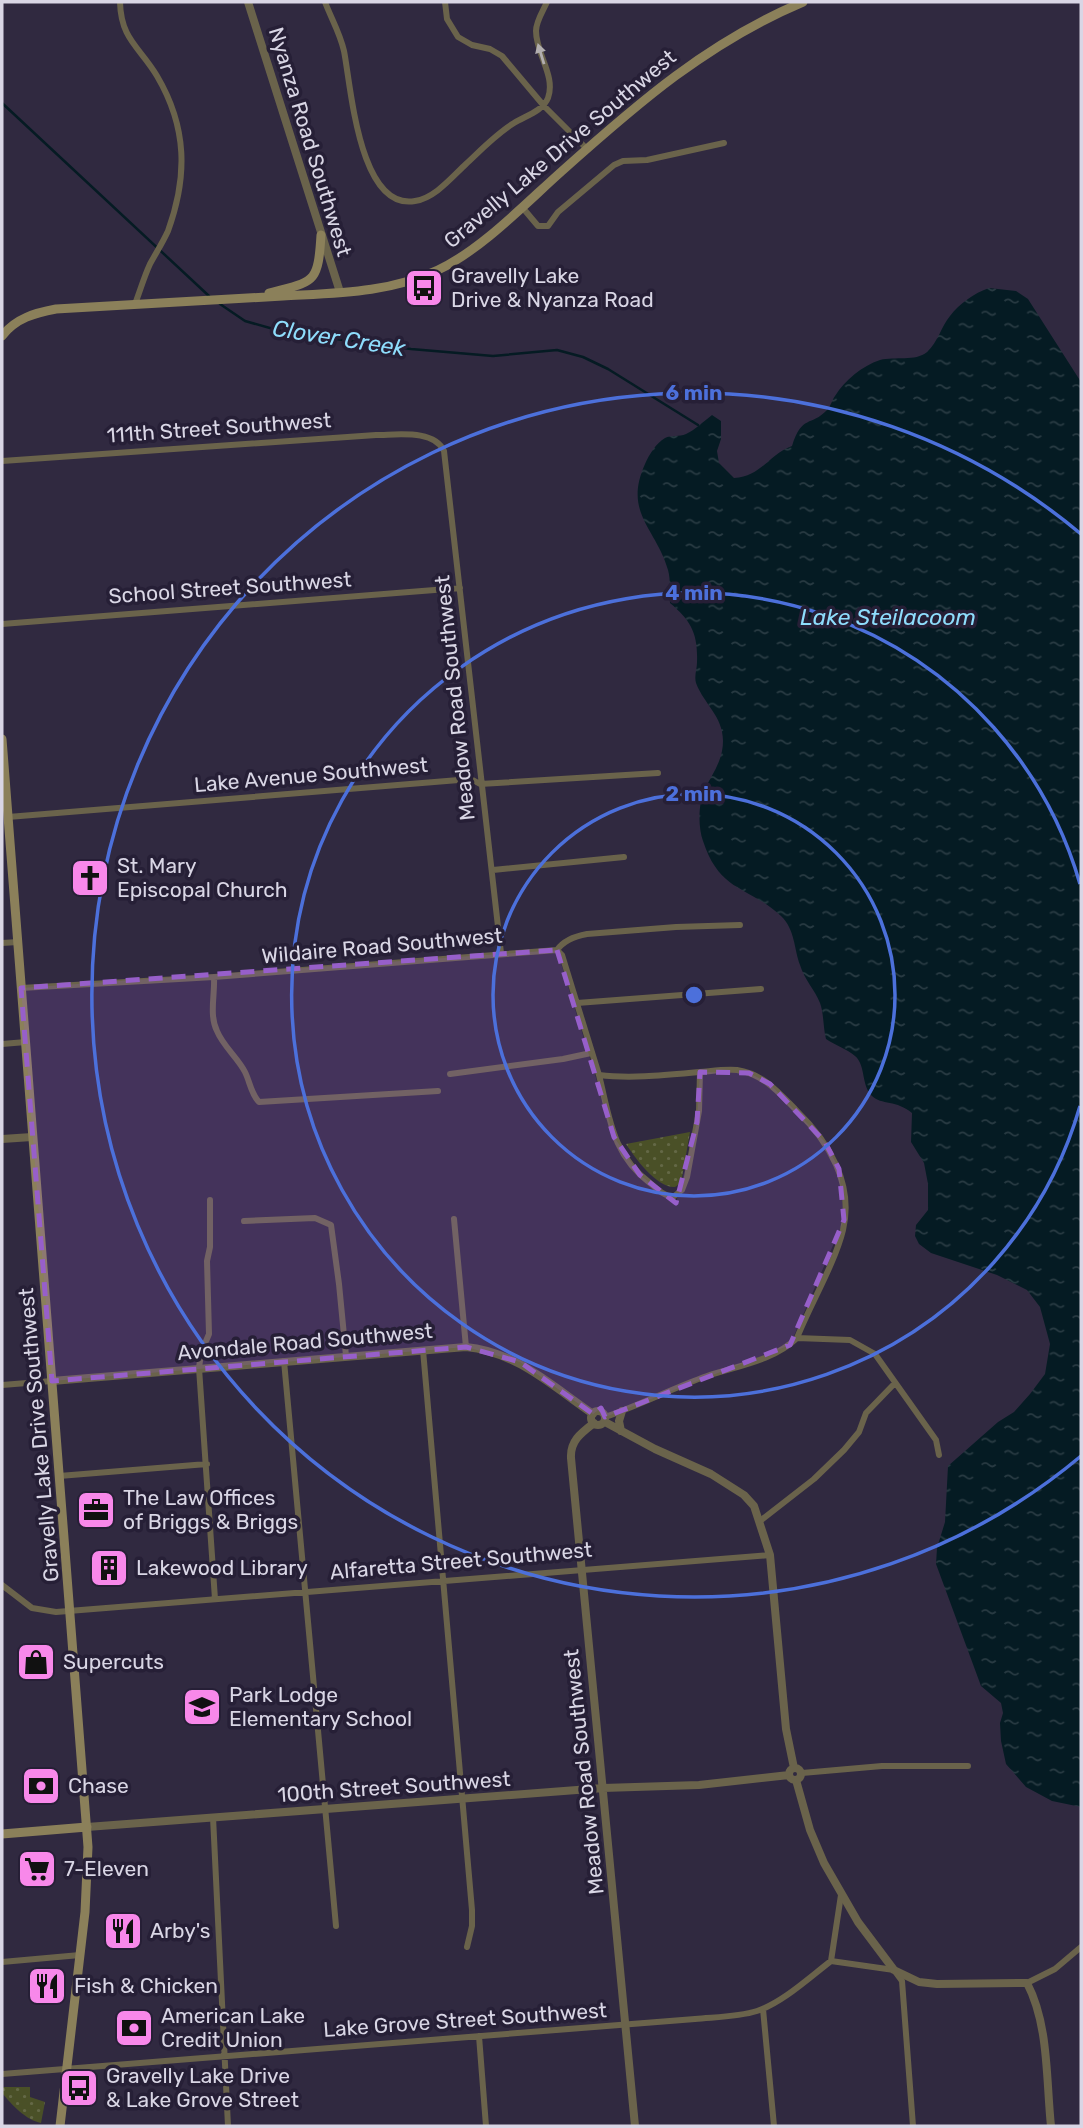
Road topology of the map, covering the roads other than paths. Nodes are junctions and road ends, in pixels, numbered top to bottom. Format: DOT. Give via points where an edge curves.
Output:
graph roads {
  1 [pos="120,2"];
  2 [pos="248,2"];
  3 [pos="325,2"];
  4 [pos="446,2"];
  5 [pos="547,2"];
  6 [pos="803,2"];
  7 [pos="544,106"];
  8 [pos="724,143"];
  9 [pos="587,149"];
  10 [pos="522,207"];
  11 [pos="321,235"];
  12 [pos="340,292"];
  13 [pos="247,298"];
  14 [pos="135,304"];
  15 [pos="2,335"];
  16 [pos="438,442"];
  17 [pos="2,461"];
  18 [pos="460,588"];
  19 [pos="2,624"];
  20 [pos="2,739"];
  21 [pos="658,773"];
  22 [pos="481,785"];
  23 [pos="8,817"];
  24 [pos="624,857"];
  25 [pos="493,870"];
  26 [pos="740,925"];
  27 [pos="18,942"];
  28 [pos="2,943"];
  29 [pos="557,950"];
  30 [pos="501,953"];
  31 [pos="214,977"];
  32 [pos="22,988"];
  33 [pos="761,989"];
  34 [pos="576,1003"];
  35 [pos="26,1042"];
  36 [pos="2,1044"];
  37 [pos="591,1052"];
  38 [pos="700,1072"];
  39 [pos="450,1074"];
  40 [pos="598,1075"];
  41 [pos="438,1091"];
  42 [pos="32,1137"];
  43 [pos="2,1139"];
  44 [pos="210,1200"];
  45 [pos="454,1219"];
  46 [pos="244,1221"];
  47 [pos="797,1338"];
  48 [pos="466,1347"];
  49 [pos="423,1349"];
  50 [pos="346,1356"];
  51 [pos="284,1362"];
  52 [pos="199,1368"];
  53 [pos="52,1381"];
  54 [pos="895,1383"];
  55 [pos="2,1385"];
  56 [pos="622,1411"];
  57 [pos="593,1413"];
  58 [pos="605,1419"];
  59 [pos="594,1423"];
  60 [pos="621,1431"];
  61 [pos="939,1455"];
  62 [pos="206,1464"];
  63 [pos="59,1476"];
  64 [pos="761,1521"];
  65 [pos="770,1555"];
  66 [pos="581,1569"];
  67 [pos="443,1580"];
  68 [pos="2,1585"];
  69 [pos="305,1591"];
  70 [pos="215,1599"];
  71 [pos="71,1611"];
  72 [pos="968,1766"];
  73 [pos="795,1774"];
  74 [pos="603,1788"];
  75 [pos="462,1800"];
  76 [pos="326,1810"];
  77 [pos="213,1818"];
  78 [pos="87,1827"];
  79 [pos="2,1834"];
  80 [pos="841,1895"];
  81 [pos="336,1926"];
  82 [pos="467,1947"];
  83 [pos="1081,1947"];
  84 [pos="80,1955"];
  85 [pos="831,1961"];
  86 [pos="2,1962"];
  87 [pos="894,1970"];
  88 [pos="1027,1983"];
  89 [pos="763,2009"];
  90 [pos="626,2025"];
  91 [pos="479,2036"];
  92 [pos="225,2056"];
  93 [pos="66,2070"];
  94 [pos="2,2074"];
  95 [pos="60,2126"];
  96 [pos="229,2126"];
  97 [pos="486,2126"];
  98 [pos="635,2126"];
  99 [pos="774,2126"];
  100 [pos="913,2126"];
  101 [pos="1051,2126"];
  1 -- 14 [label="street" via="128,37 156,74 179,125 181,147 180,182 165,237"];
  2 -- 11 [label="street, Nyanza Road Southwest"];
  3 -- 7 [label="street" via="340,36 366,159 390,195 415,201 432,194 504,129"];
  4 -- 7 [label="street" via="447,19 458,37 502,56"];
  7 -- 5 [label="street, one-way" via="550,88 536,32"];
  6 -- 9 [label="main road, Gravelly Lake Drive Southwest" via="709,51"];
  7 -- 9 [label="street"];
  8 -- 10 [label="street" via="614,165 548,226 538,226"];
  9 -- 10 [label="main road, Gravelly Lake Drive Southwest"];
  10 -- 12 [label="main road, Gravelly Lake Drive Southwest" via="439,270 388,287"];
  11 -- 12 [label="street, Nyanza Road Southwest"];
  11 -- 13 [label="main road" via="320,260 312,279"];
  12 -- 13 [label="main road, Gravelly Lake Drive Southwest"];
  13 -- 14 [label="main road, Gravelly Lake Drive Southwest"];
  14 -- 15 [label="main road, Gravelly Lake Drive Southwest" via="36,313"];
  16 -- 17 [label="street, 111th Street Southwest" via="421,436 376,435"];
  16 -- 18 [label="street, Meadow Road Southwest" via="444,451"];
  18 -- 19 [label="street, School Street Southwest"];
  18 -- 22 [label="street, Meadow Road Southwest"];
  20 -- 23 [label="main road, Gravelly Lake Drive Southwest"];
  21 -- 22 [label="street, Lake Avenue Southwest"];
  22 -- 23 [label="street, Lake Avenue Southwest" via="471,779"];
  22 -- 25 [label="street, Meadow Road Southwest"];
  23 -- 27 [label="main road, Gravelly Lake Drive Southwest"];
  24 -- 25 [label="street"];
  25 -- 30 [label="street, Meadow Road Southwest"];
  26 -- 29 [label="street, Wildaire Road Southwest" via="587,934"];
  27 -- 28 [label="street"];
  27 -- 32 [label="main road, Gravelly Lake Drive Southwest"];
  29 -- 30 [label="street, Wildaire Road Southwest"];
  29 -- 34 [label="street"];
  30 -- 31 [label="street, Wildaire Road Southwest"];
  31 -- 32 [label="street, Wildaire Road Southwest"];
  31 -- 41 [label="street" via="217,1033 245,1072 259,1102"];
  32 -- 35 [label="main road, Gravelly Lake Drive Southwest"];
  33 -- 34 [label="street"];
  34 -- 37 [label="street"];
  35 -- 36 [label="street"];
  35 -- 42 [label="main road, Gravelly Lake Drive Southwest"];
  37 -- 39 [label="street"];
  37 -- 40 [label="street"];
  38 -- 40 [label="street"];
  38 -- 40 [label="street" via="699,1111 687,1177 680,1193 669,1197 640,1175 621,1152"];
  38 -- 47 [label="street" via="737,1070 760,1077 809,1123 839,1169 842,1232"];
  42 -- 43 [label="street"];
  42 -- 53 [label="main road, Gravelly Lake Drive Southwest"];
  44 -- 52 [label="street" via="208,1334"];
  45 -- 48 [label="street"];
  46 -- 50 [label="street" via="315,1218 331,1225"];
  47 -- 54 [label="street" via="855,1342 880,1357"];
  47 -- 56 [label="street" via="777,1352"];
  48 -- 49 [label="street, Avondale Road Southwest"];
  48 -- 57 [label="street, Avondale Road Southwest" via="491,1350 520,1362"];
  49 -- 50 [label="street, Avondale Road Southwest"];
  49 -- 67 [label="street"];
  50 -- 51 [label="street, Avondale Road Southwest"];
  51 -- 52 [label="street, Avondale Road Southwest"];
  51 -- 69 [label="street"];
  52 -- 53 [label="street, Avondale Road Southwest"];
  52 -- 62 [label="street"];
  53 -- 55 [label="street, Avondale Road Southwest"];
  53 -- 63 [label="main road, Gravelly Lake Drive Southwest"];
  54 -- 61 [label="street" via="936,1440"];
  54 -- 64 [label="street" via="866,1413 859,1432 844,1450"];
  56 -- 58 [label="street"];
  56 -- 60 [label="street"];
  57 -- 58 [label="street"];
  57 -- 59 [label="street"];
  58 -- 59 [label="street" via="600,1425"];
  58 -- 60 [label="street"];
  59 -- 66 [label="street, Meadow Road Southwest" via="578,1436 570,1452"];
  60 -- 64 [label="street" via="732,1486 750,1501"];
  62 -- 63 [label="street"];
  62 -- 70 [label="street"];
  63 -- 71 [label="main road, Gravelly Lake Drive Southwest"];
  64 -- 65 [label="street"];
  65 -- 66 [label="street, Alfaretta Street Southwest"];
  65 -- 73 [label="street" via="786,1729"];
  66 -- 67 [label="street, Alfaretta Street Southwest"];
  66 -- 74 [label="street, Meadow Road Southwest"];
  67 -- 69 [label="street, Alfaretta Street Southwest"];
  67 -- 75 [label="street"];
  68 -- 71 [label="street, Alfaretta Street Southwest" via="32,1608"];
  69 -- 70 [label="street, Alfaretta Street Southwest"];
  69 -- 76 [label="street"];
  70 -- 71 [label="street, Alfaretta Street Southwest"];
  71 -- 78 [label="main road, Gravelly Lake Drive Southwest"];
  72 -- 73 [label="street, 100th Street Southwest" via="882,1766"];
  73 -- 74 [label="street, 100th Street Southwest" via="699,1785"];
  73 -- 80 [label="street" via="810,1830"];
  74 -- 75 [label="street, 100th Street Southwest"];
  74 -- 90 [label="street, Meadow Road Southwest"];
  75 -- 76 [label="street, 100th Street Southwest"];
  75 -- 82 [label="street" via="472,1917"];
  76 -- 77 [label="street, 100th Street Southwest"];
  76 -- 81 [label="street"];
  77 -- 78 [label="street, 100th Street Southwest"];
  77 -- 92 [label="street"];
  78 -- 79 [label="main road, 100th Street Southwest"];
  78 -- 84 [label="main road, Gravelly Lake Drive Southwest"];
  80 -- 85 [label="street"];
  80 -- 87 [label="street"];
  83 -- 88 [label="street" via="1055,1969"];
  84 -- 86 [label="street"];
  84 -- 93 [label="main road, Gravelly Lake Drive Southwest"];
  85 -- 87 [label="street"];
  85 -- 89 [label="street, Lake Grove Street Southwest"];
  87 -- 88 [label="street" via="919,1982 937,1984"];
  87 -- 100 [label="street" via="902,1981"];
  88 -- 101 [label="street" via="1037,2004"];
  89 -- 90 [label="street, Lake Grove Street Southwest"];
  89 -- 99 [label="street"];
  90 -- 91 [label="street, Lake Grove Street Southwest"];
  90 -- 98 [label="street, Meadow Road Southwest"];
  91 -- 92 [label="street, Lake Grove Street Southwest"];
  91 -- 97 [label="street"];
  92 -- 93 [label="street, Lake Grove Street Southwest"];
  92 -- 96 [label="street"];
  93 -- 94 [label="street, Lake Grove Street Southwest"];
  93 -- 95 [label="main road, Gravelly Lake Drive Southwest"];
}
